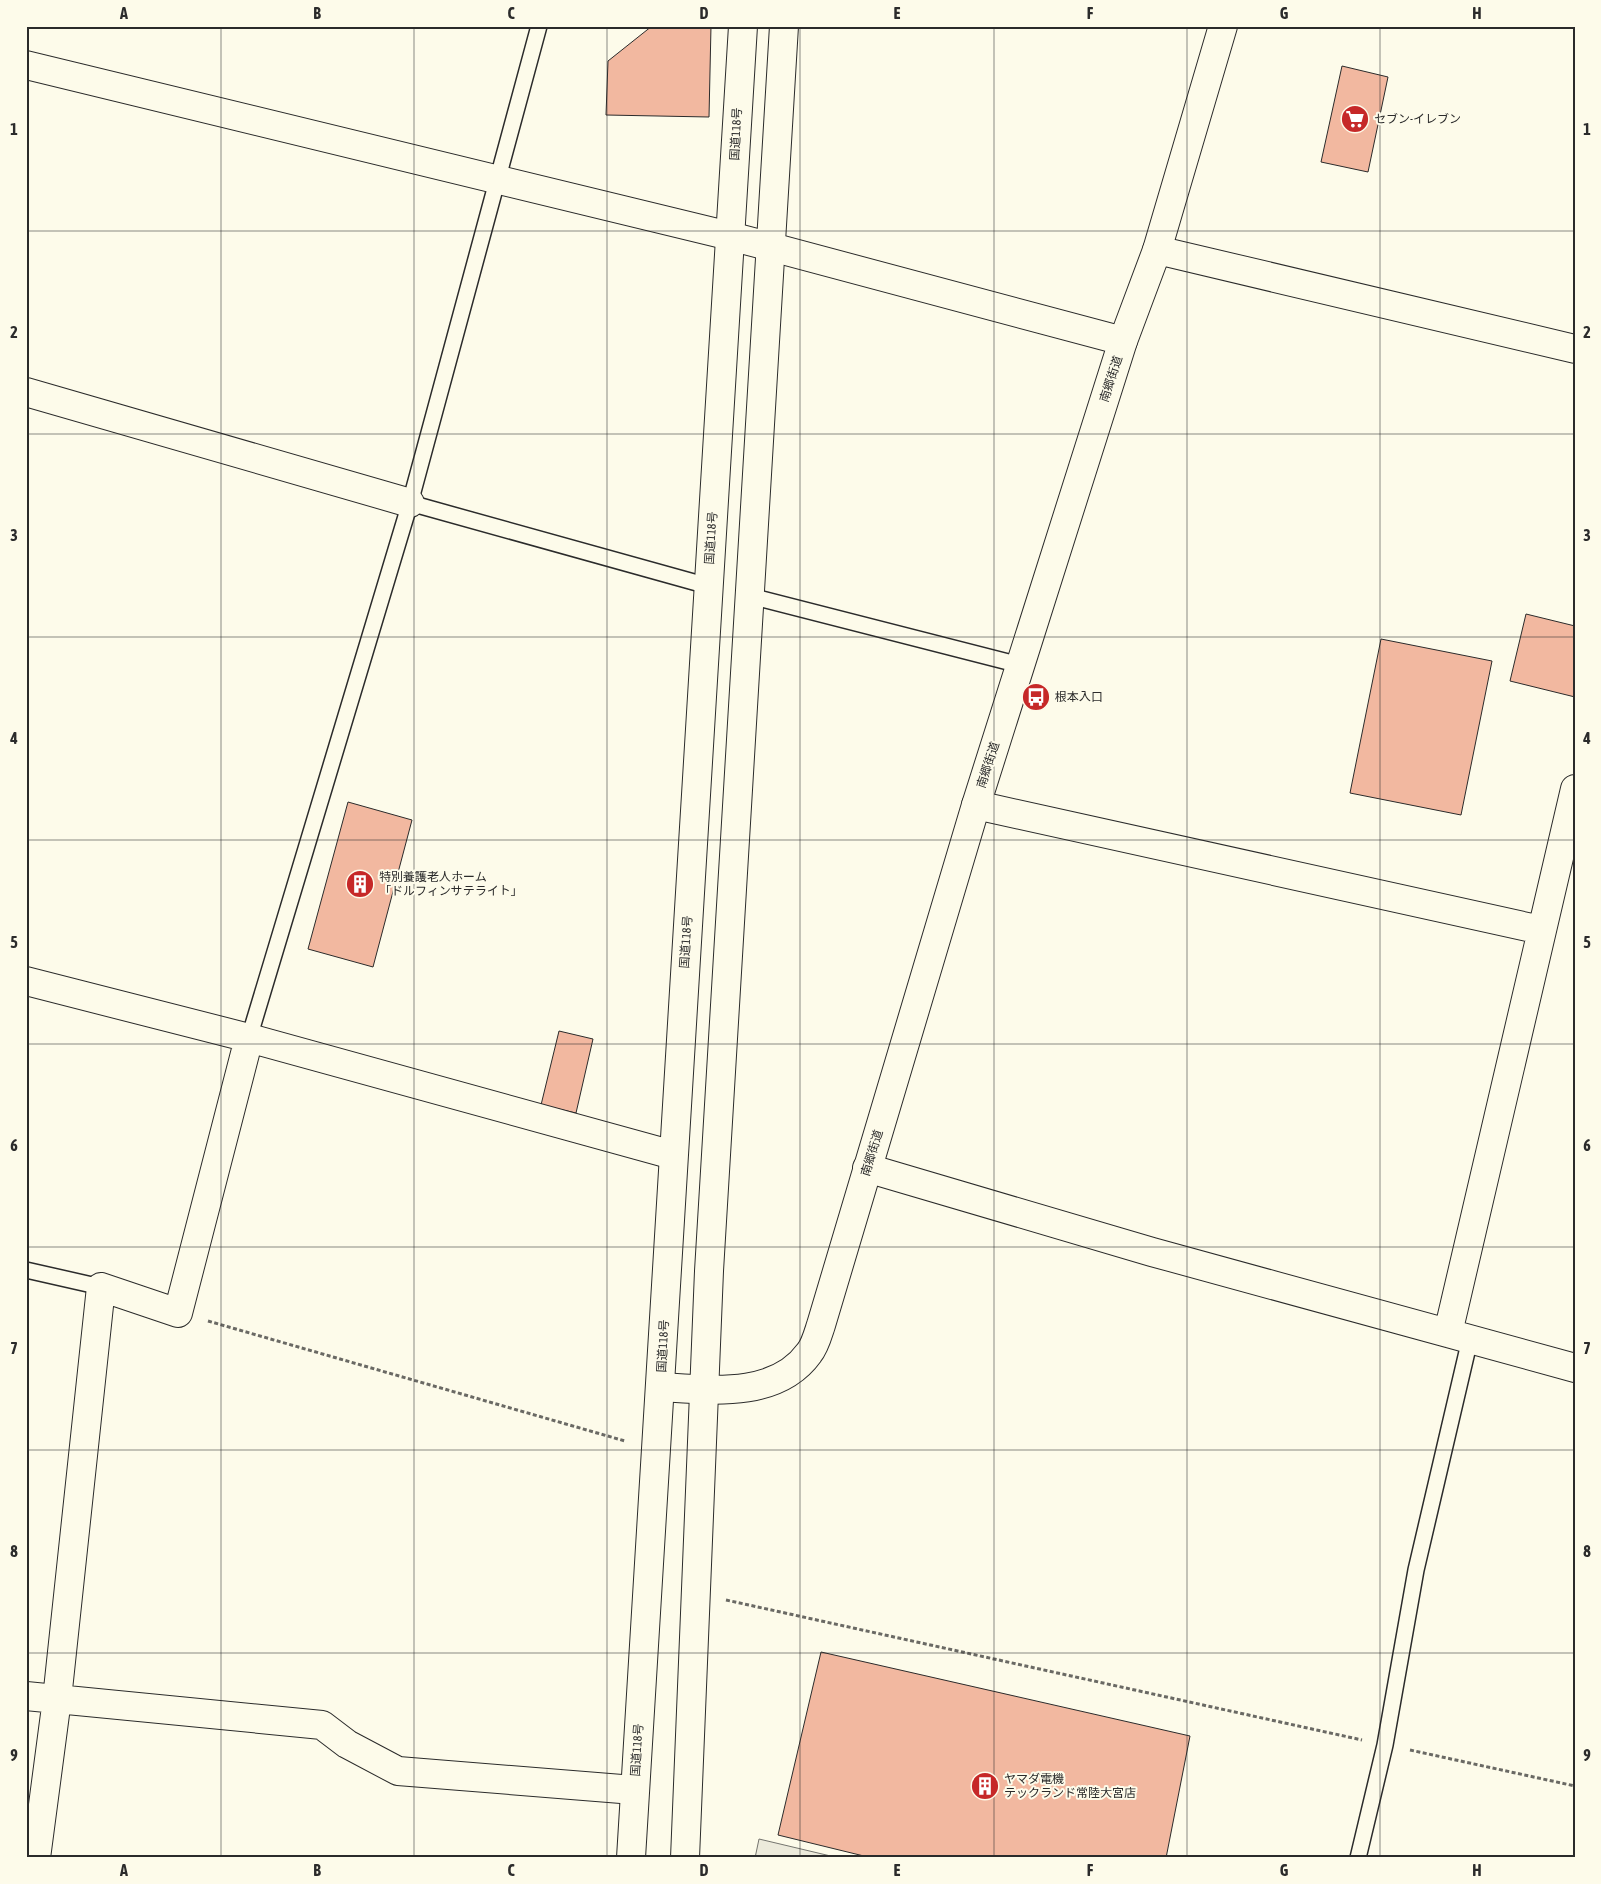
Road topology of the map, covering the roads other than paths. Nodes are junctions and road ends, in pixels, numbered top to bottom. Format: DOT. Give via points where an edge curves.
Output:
graph roads {
  1 [pos="539,26"];
  2 [pos="743,26"];
  3 [pos="784,26"];
  4 [pos="1223,26"];
  5 [pos="26,65"];
  6 [pos="498,178"];
  7 [pos="730,236"];
  8 [pos="771,246"];
  9 [pos="1157,250"];
  10 [pos="1123,341"];
  11 [pos="1575,349"];
  12 [pos="26,392"];
  13 [pos="410,503"];
  14 [pos="708,586"];
  15 [pos="750,596"];
  16 [pos="1020,665"];
  17 [pos="1575,789"];
  18 [pos="976,805"];
  19 [pos="1541,930"];
  20 [pos="26,981"];
  21 [pos="249,1038"];
  22 [pos="673,1155"];
  23 [pos="867,1168"];
  24 [pos="26,1270"];
  25 [pos="101,1287"];
  26 [pos="1459,1336"];
  27 [pos="1575,1368"];
  28 [pos="660,1387"];
  29 [pos="705,1389"];
  30 [pos="26,1696"];
  31 [pos="57,1699"];
  32 [pos="634,1790"];
  33 [pos="36,1858"];
  34 [pos="631,1858"];
  35 [pos="685,1858"];
  36 [pos="1358,1858"];
  1 -- 6 [label="lane"];
  2 -- 7 [label="main road, 国道118号"];
  3 -- 8 [label="main road"];
  4 -- 9 [label="main road, 南郷街道"];
  5 -- 6 [label="main road"];
  6 -- 7 [label="main road"];
  6 -- 13 [label="lane"];
  7 -- 8 [label="main road"];
  7 -- 14 [label="main road, 国道118号"];
  8 -- 10 [label="main road"];
  8 -- 15 [label="main road"];
  9 -- 10 [label="main road, 南郷街道"];
  9 -- 11 [label="main road"];
  10 -- 16 [label="main road, 南郷街道"];
  12 -- 13 [label="main road"];
  13 -- 14 [label="lane"];
  13 -- 21 [label="lane"];
  14 -- 22 [label="main road, 国道118号"];
  15 -- 16 [label="lane"];
  15 -- 29 [label="main road" via="709,1271"];
  16 -- 18 [label="main road, 南郷街道"];
  17 -- 26 [label="main road"];
  18 -- 19 [label="main road"];
  18 -- 23 [label="main road, 南郷街道"];
  20 -- 21 [label="main road"];
  21 -- 22 [label="main road"];
  21 -- 25 [label="main road" via="178,1313"];
  22 -- 28 [label="main road, 国道118号"];
  23 -- 26 [label="main road" via="1152,1252"];
  23 -- 29 [label="main road, 南郷街道" via="810,1353 792,1372 768,1383"];
  24 -- 25 [label="lane"];
  25 -- 31 [label="main road"];
  26 -- 27 [label="main road"];
  26 -- 36 [label="lane" via="1385,1744"];
  28 -- 29 [label="main road, 南郷街道"];
  28 -- 32 [label="main road, 国道118号"];
  29 -- 35 [label="main road"];
  30 -- 31 [label="main road"];
  31 -- 32 [label="main road" via="322,1725 347,1744 398,1771"];
  31 -- 33 [label="main road"];
  32 -- 34 [label="main road, 国道118号"];
}
